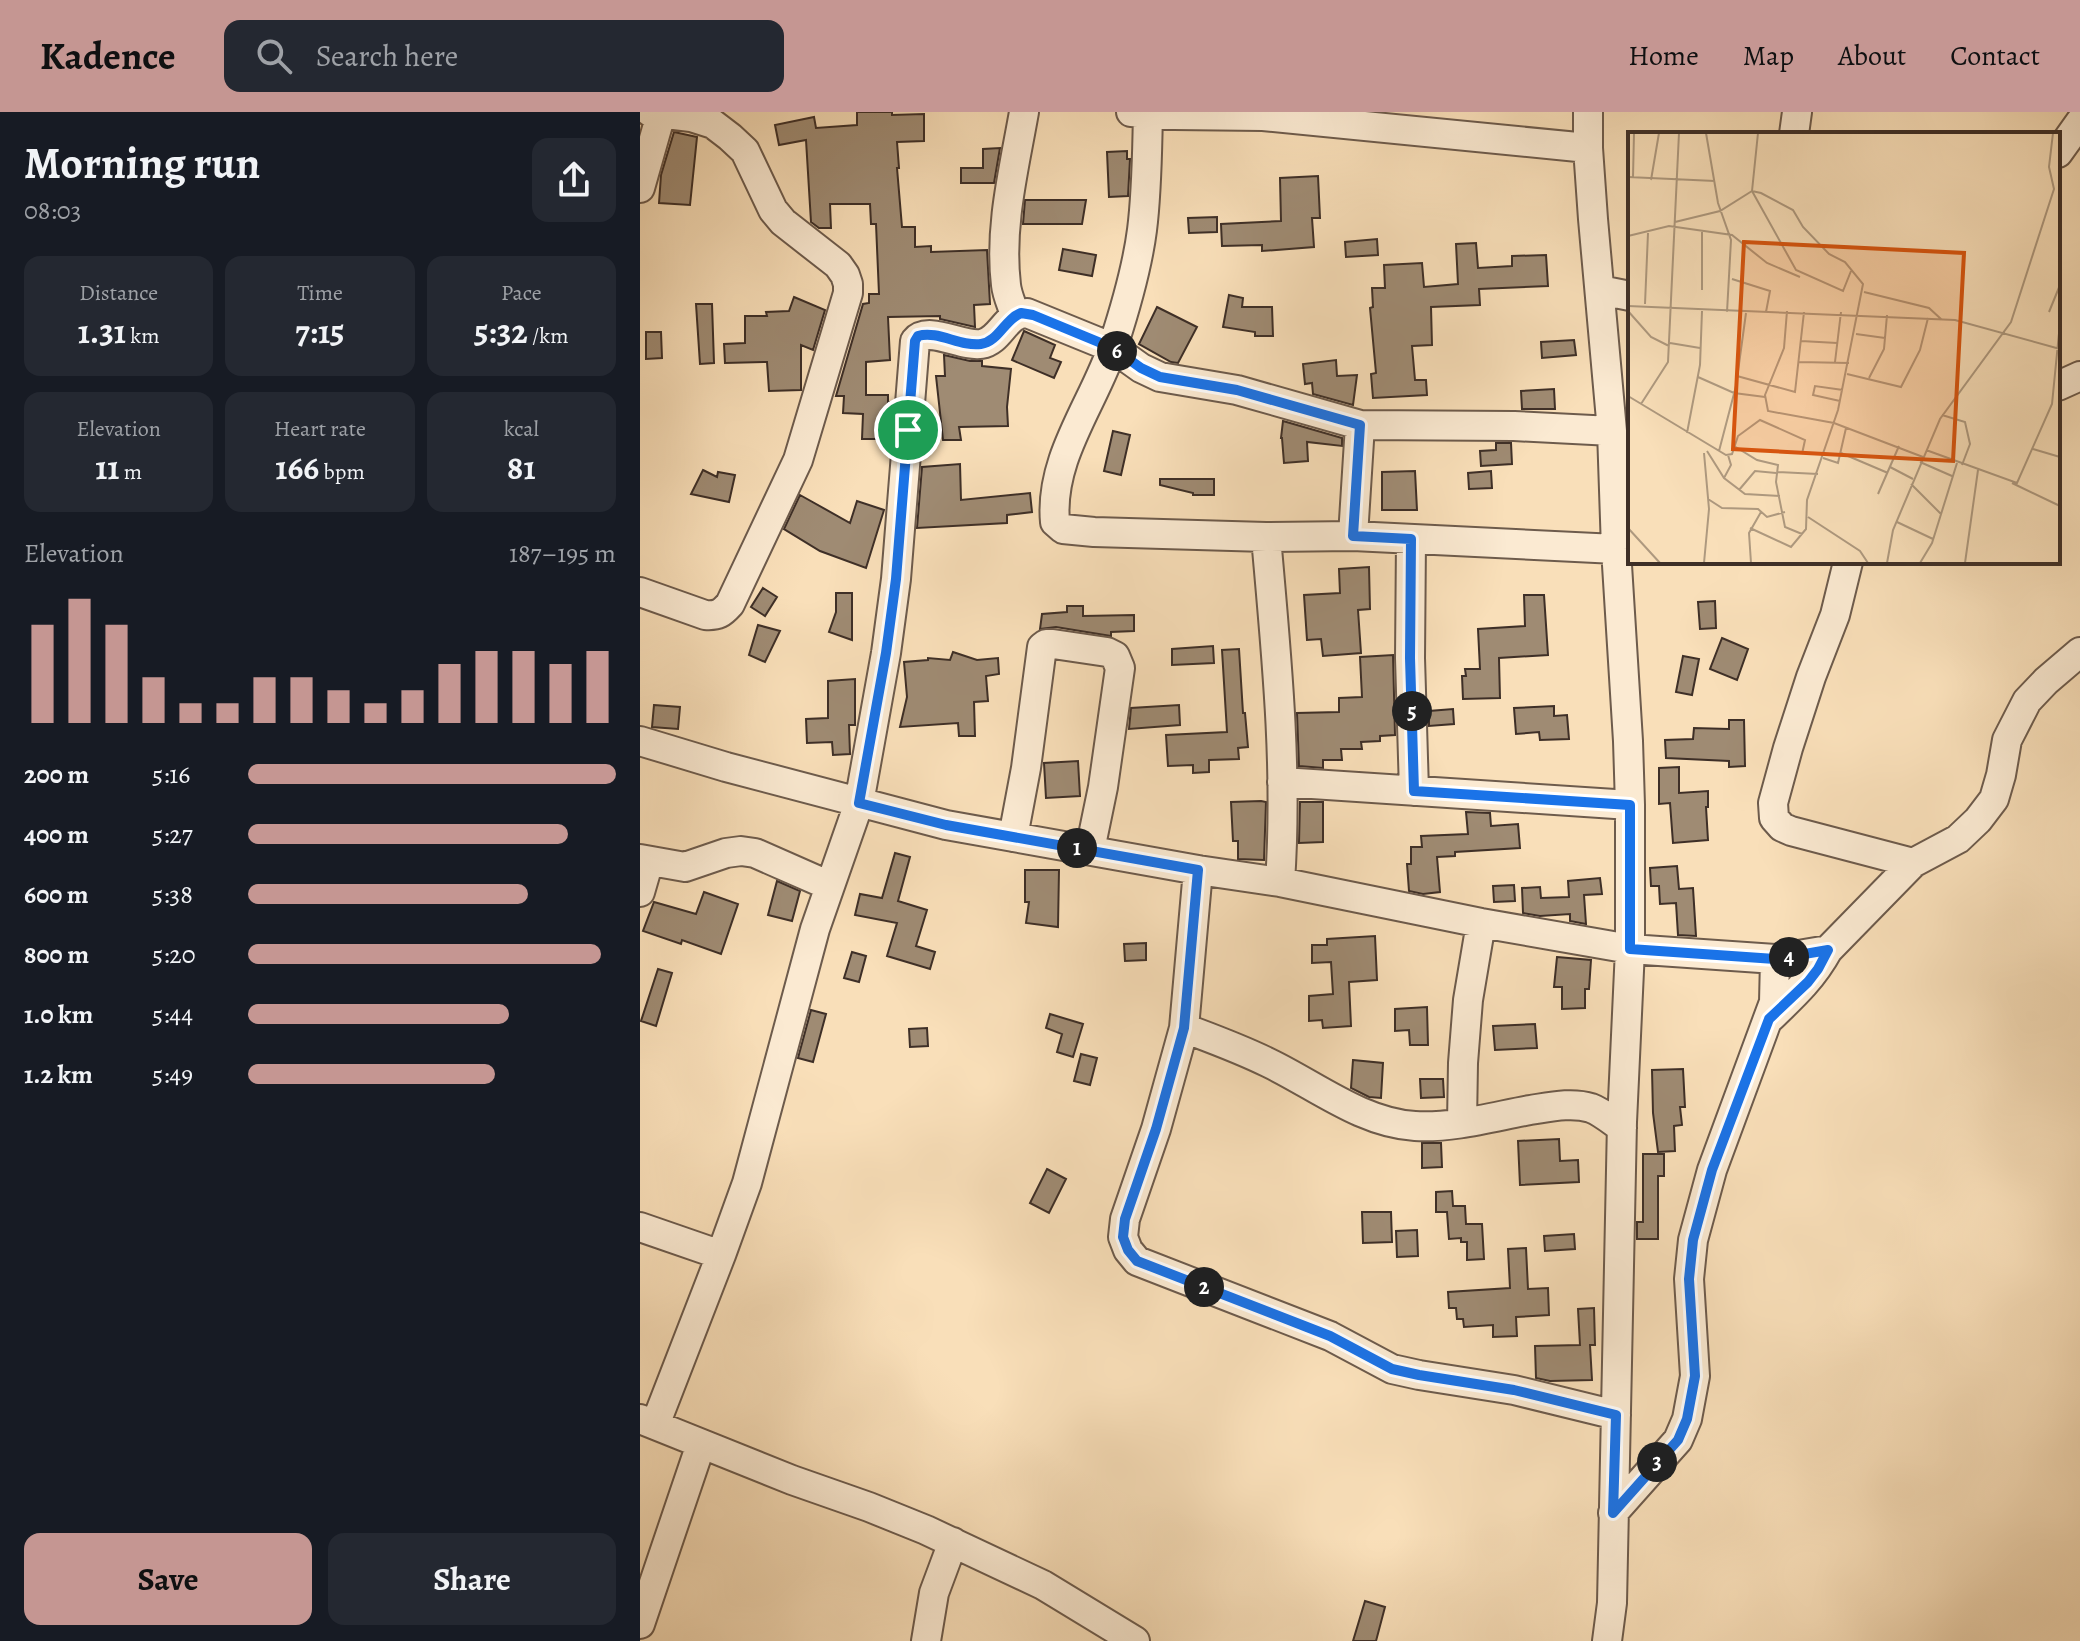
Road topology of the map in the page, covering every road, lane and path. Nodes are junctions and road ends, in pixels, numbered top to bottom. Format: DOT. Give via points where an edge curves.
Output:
graph roads {
  1 [pos="1024,112"];
  2 [pos="1588,112"];
  3 [pos="1797,112"];
  4 [pos="655,113"];
  5 [pos="1139,113"];
  6 [pos="2080,122"];
  7 [pos="1794,132"];
  8 [pos="1588,148"];
  9 [pos="2060,150"];
  10 [pos="640,188"];
  11 [pos="1600,290"];
  12 [pos="1628,296"];
  13 [pos="1015,315"];
  14 [pos="1113,348"];
  15 [pos="2080,376"];
  16 [pos="2060,385"];
  17 [pos="1360,425"];
  18 [pos="1612,431"];
  19 [pos="1353,536"];
  20 [pos="1266,537"];
  21 [pos="1411,539"];
  22 [pos="1616,549"];
  23 [pos="1848,564"];
  24 [pos="640,592"];
  25 [pos="2080,652"];
  26 [pos="640,741"];
  27 [pos="1282,782"];
  28 [pos="1414,791"];
  29 [pos="859,803"];
  30 [pos="1630,805"];
  31 [pos="1013,837"];
  32 [pos="1090,850"];
  33 [pos="645,860"];
  34 [pos="1913,863"];
  35 [pos="1198,870"];
  36 [pos="1280,882"];
  37 [pos="830,886"];
  38 [pos="640,892"];
  39 [pos="1481,923"];
  40 [pos="1630,949"];
  41 [pos="1828,950"];
  42 [pos="1775,959"];
  43 [pos="1769,1019"];
  44 [pos="1184,1028"];
  45 [pos="1462,1123"];
  46 [pos="1622,1128"];
  47 [pos="640,1227"];
  48 [pos="721,1255"];
  49 [pos="1616,1415"];
  50 [pos="647,1422"];
  51 [pos="701,1444"];
  52 [pos="1613,1513"];
  53 [pos="953,1542"];
  54 [pos="640,1624"];
  55 [pos="926,1641"];
  56 [pos="1135,1641"];
  57 [pos="1607,1641"];
  1 -- 13 [label="street" via="1006,224 1006,288"];
  2 -- 8 [label="street"];
  3 -- 7 [label="street"];
  4 -- 10 [label="street"];
  4 -- 24 [label="street" via="713,124 745,151 773,210 838,265 848,293 798,460 730,604 722,614 705,615"];
  5 -- 8 [label="street" via="1263,116"];
  5 -- 14 [label="street" via="1142,231"];
  6 -- 9 [label="street"];
  8 -- 11 [label="street"];
  11 -- 12 [label="street"];
  11 -- 18 [label="street"];
  13 -- 14 [label="street" via="1033,315"];
  13 -- 29 [label="street" via="982,344 927,334 915,341 896,579"];
  14 -- 17 [label="street" via="1160,377 1237,390"];
  14 -- 20 [label="street" via="1058,479 1055,522 1063,529 1094,532"];
  15 -- 16 [label="street"];
  17 -- 18 [label="street"];
  17 -- 19 [label="street"];
  18 -- 22 [label="street"];
  19 -- 20 [label="street"];
  19 -- 21 [label="street"];
  20 -- 27 [label="street"];
  21 -- 22 [label="street"];
  21 -- 28 [label="street"];
  22 -- 30 [label="street"];
  23 -- 34 [label="street" via="1788,748 1774,818 1791,831"];
  25 -- 34 [label="street" via="2027,701 2007,740 1998,787 1985,811 1958,839"];
  26 -- 29 [label="street"];
  27 -- 28 [label="street"];
  27 -- 36 [label="street"];
  28 -- 30 [label="street"];
  29 -- 31 [label="street"];
  29 -- 37 [label="street"];
  30 -- 40 [label="street"];
  31 -- 32 [label="street"];
  31 -- 32 [label="street" via="1042,647 1107,652 1120,668"];
  32 -- 35 [label="street"];
  33 -- 37 [label="street" via="685,867 741,851"];
  33 -- 38 [label="street"];
  34 -- 41 [label="street"];
  35 -- 36 [label="street"];
  35 -- 44 [label="street"];
  36 -- 39 [label="street"];
  37 -- 48 [label="street" via="797,989 747,1183"];
  39 -- 40 [label="street"];
  39 -- 45 [label="street" via="1468,1000"];
  40 -- 42 [label="street"];
  40 -- 46 [label="street"];
  41 -- 42 [label="street"];
  41 -- 43 [label="street" via="1808,982"];
  42 -- 43 [label="street"];
  43 -- 52 [label="street" via="1712,1170 1693,1240 1689,1279 1695,1376 1687,1419 1678,1440"];
  44 -- 45 [label="street" via="1391,1122"];
  44 -- 49 [label="street" via="1125,1219 1123,1237 1137,1261 1330,1336 1392,1369"];
  45 -- 46 [label="street" via="1580,1106"];
  46 -- 49 [label="street"];
  47 -- 48 [label="street"];
  48 -- 50 [label="street"];
  49 -- 52 [label="street"];
  50 -- 51 [label="street"];
  51 -- 53 [label="street"];
  51 -- 54 [label="street"];
  52 -- 57 [label="street"];
  53 -- 55 [label="street" via="934,1593"];
  53 -- 56 [label="street" via="1043,1585"];
}
